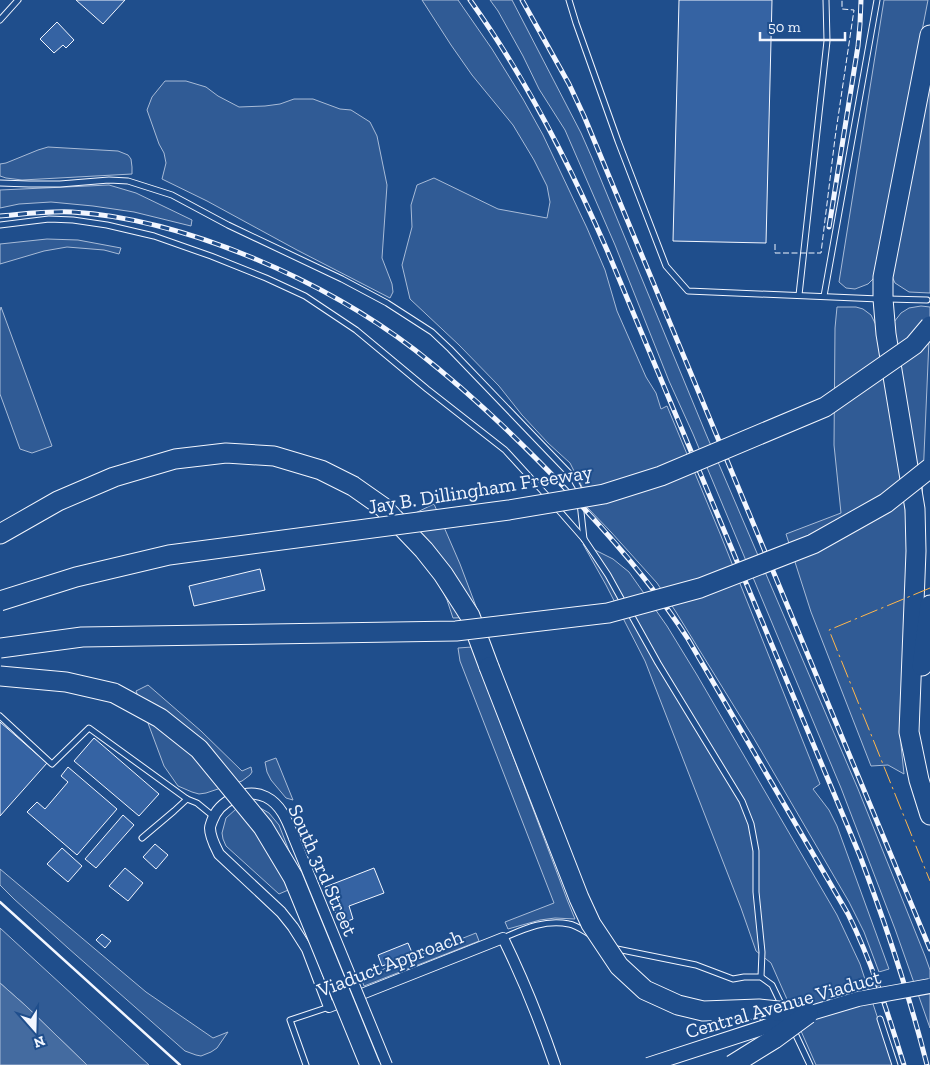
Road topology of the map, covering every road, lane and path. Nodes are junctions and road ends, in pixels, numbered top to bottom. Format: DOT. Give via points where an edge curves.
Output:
graph roads {
  1 [pos="18,0"];
  2 [pos="569,0"];
  3 [pos="826,0"];
  4 [pos="877,0"];
  5 [pos="0,20"];
  6 [pos="930,35"];
  7 [pos="0,182"];
  8 [pos="0,225"];
  9 [pos="799,295"];
  10 [pos="824,296"];
  11 [pos="883,299"];
  12 [pos="927,300"];
  13 [pos="930,326"];
  14 [pos="930,468"];
  15 [pos="0,534"];
  16 [pos="584,539"];
  17 [pos="0,601"];
  18 [pos="930,607"];
  19 [pos="0,648"];
  20 [pos="0,676"];
  21 [pos="0,716"];
  22 [pos="919,780"];
  23 [pos="187,798"];
  24 [pos="930,815"];
  25 [pos="214,816"];
  26 [pos="142,838"];
  27 [pos="503,938"];
  28 [pos="761,977"];
  29 [pos="930,986"];
  30 [pos="329,1006"];
  31 [pos="808,1014"];
  32 [pos="880,1019"];
  33 [pos="306,1065"];
  34 [pos="370,1065"];
  35 [pos="387,1065"];
  36 [pos="555,1065"];
  37 [pos="648,1065"];
  38 [pos="732,1065"];
  39 [pos="810,1065"];
  40 [pos="895,1065"];
  1 -- 5 [label="lane"];
  2 -- 9 [label="lane" via="666,266 688,291"];
  3 -- 9 [label="lane" via="826,41"];
  4 -- 10 [label="lane"];
  6 -- 11 [label="highway" via="883,277"];
  7 -- 16 [label="lane" via="60,184 109,180 146,186 172,195 387,302 432,332 571,475 578,487"];
  8 -- 16 [label="lane" via="49,219 107,225 154,236 305,296 356,330 504,450"];
  9 -- 10 [label="lane"];
  10 -- 11 [label="lane"];
  11 -- 12 [label="lane"];
  11 -- 22 [label="highway" via="915,509 909,732"];
  13 -- 17 [label="highway, Jay B. Dillingham Freeway, bridge" via="914,345 825,407 661,476 604,494 509,510 169,555 76,577"];
  14 -- 19 [label="highway, bridge" via="886,503 813,544 700,588 608,613 456,631 82,637"];
  15 -- 31 [label="highway, bridge" via="58,501 114,477 174,459 226,453 274,456 321,470 353,486 383,507 424,550 470,616 578,898 619,966 645,990 678,1005 703,1011 760,1009"];
  16 -- 28 [label="lane" via="742,801 756,851"];
  18 -- 22 [label="highway" via="920,686"];
  20 -- 34 [label="highway, bridge" via="66,682 114,693 160,718 199,749 263,827 293,877"];
  21 -- 23 [label="lane" via="52,764 89,728"];
  22 -- 24 [label="highway"];
  23 -- 25 [label="lane"];
  23 -- 26 [label="lane"];
  25 -- 30 [label="street" via="210,827 219,854 293,927 307,949"];
  25 -- 35 [label="street, South 3rd Street, bridge" via="228,801 253,794 266,797 284,814"];
  27 -- 28 [label="lane" via="530,926 550,922 570,924 617,949 696,965 733,979"];
  27 -- 30 [label="street, Viaduct Approach"];
  27 -- 36 [label="street" via="520,972"];
  28 -- 39 [label="lane" via="772,985"];
  29 -- 31 [label="main road, Central Avenue Viaduct, bridge" via="858,999"];
  30 -- 33 [label="lane, Viaduct Approach" via="290,1020"];
  31 -- 37 [label="main road, Central Avenue Viaduct, bridge"];
  31 -- 38 [label="highway, bridge"];
  32 -- 40 [label="lane"];
}
